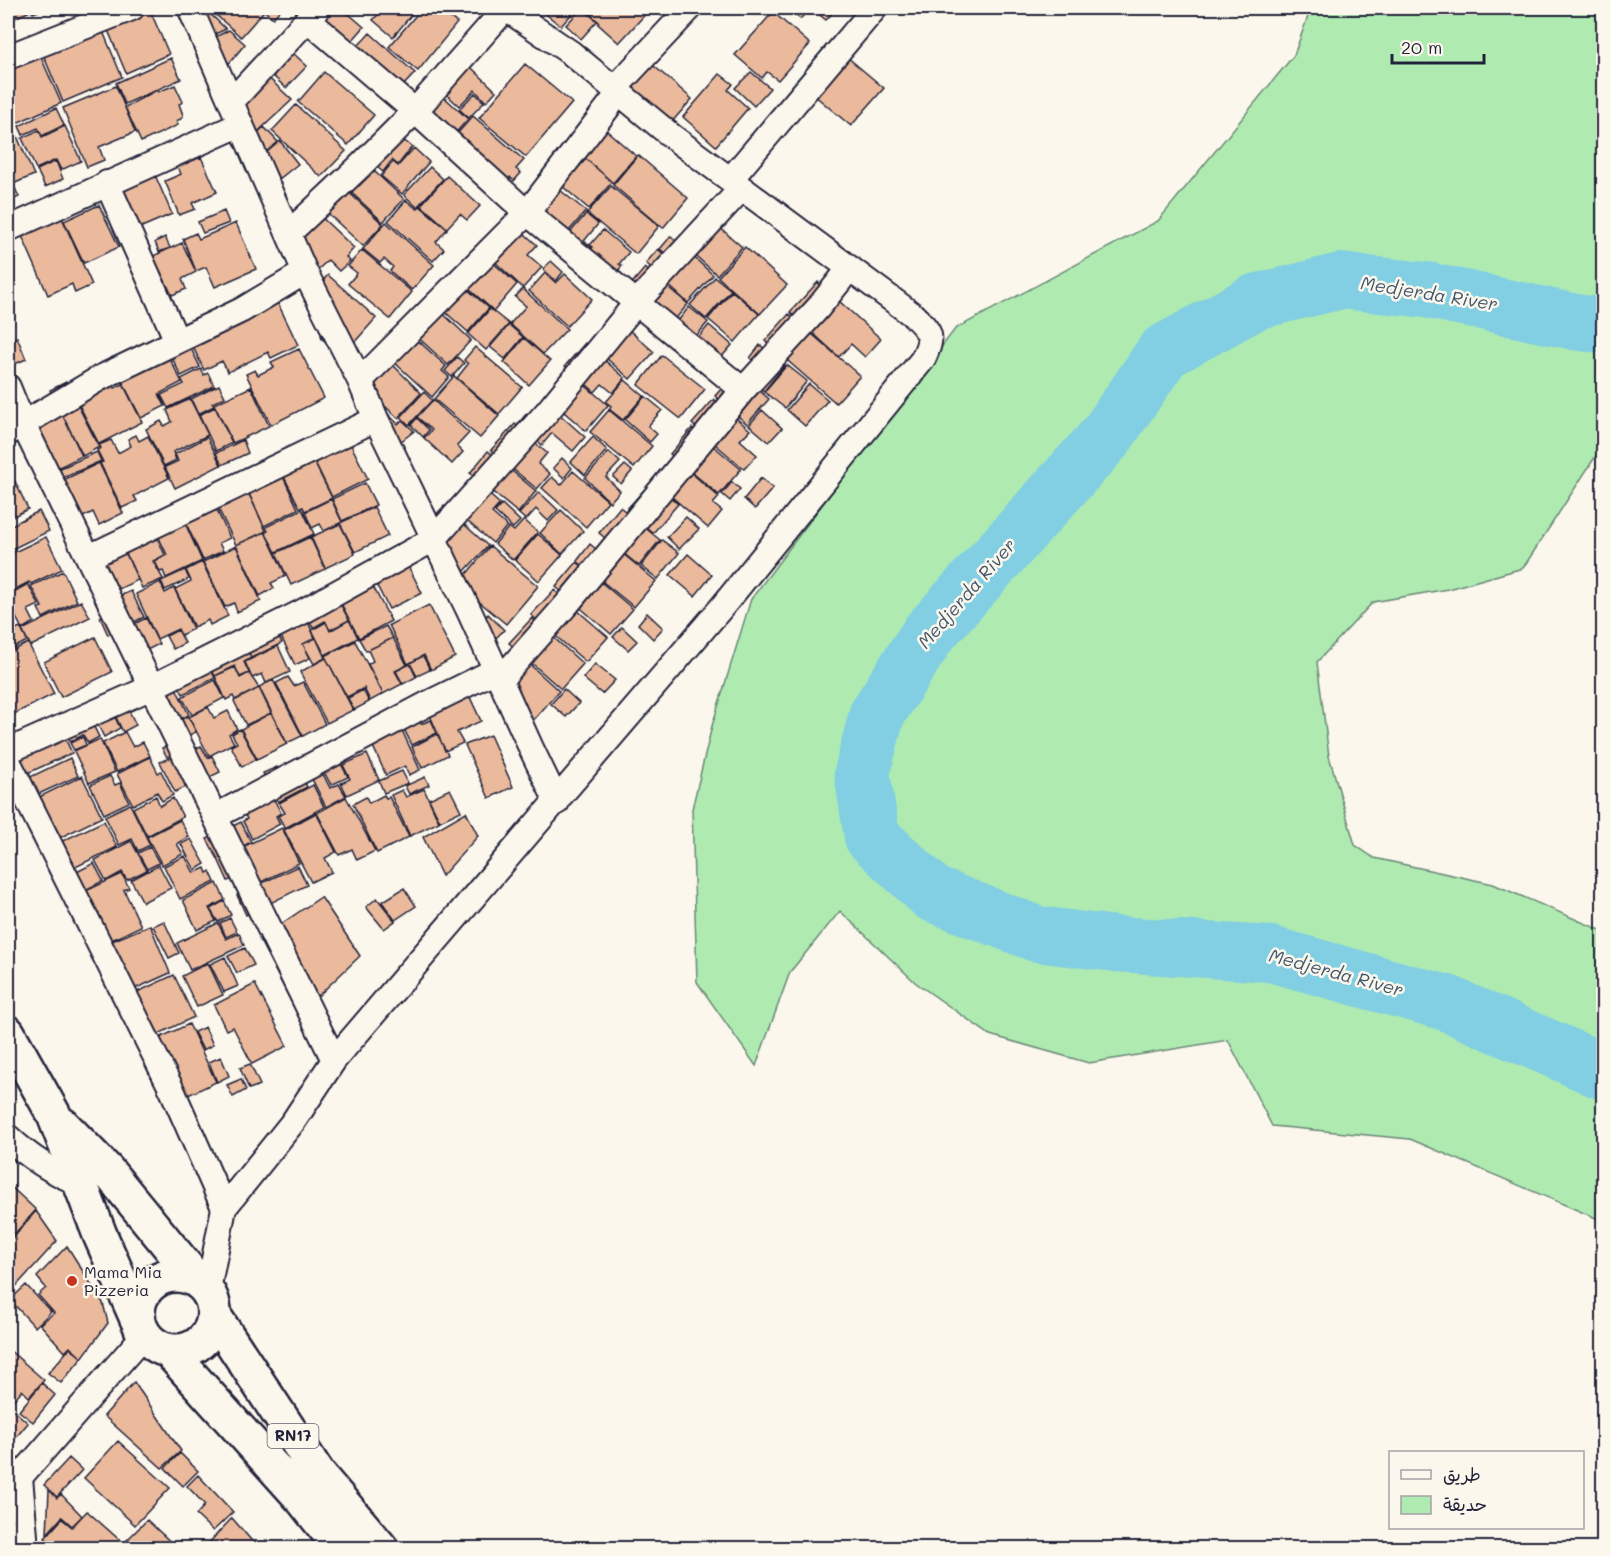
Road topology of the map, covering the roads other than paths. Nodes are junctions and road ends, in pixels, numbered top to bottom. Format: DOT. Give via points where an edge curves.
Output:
graph roads {
  1 [pos="132,8"];
  2 [pos="190,8"];
  3 [pos="505,8"];
  4 [pos="690,8"];
  5 [pos="875,8"];
  6 [pos="313,13"];
  7 [pos="8,57"];
  8 [pos="617,91"];
  9 [pos="232,101"];
  10 [pos="415,111"];
  11 [pos="241,124"];
  12 [pos="107,183"];
  13 [pos="735,184"];
  14 [pos="527,213"];
  15 [pos="8,229"];
  16 [pos="289,233"];
  17 [pos="850,268"];
  18 [pos="305,272"];
  19 [pos="637,302"];
  20 [pos="177,341"];
  21 [pos="360,381"];
  22 [pos="8,387"];
  23 [pos="743,390"];
  24 [pos="376,419"];
  25 [pos="15,428"];
  26 [pos="434,539"];
  27 [pos="89,557"];
  28 [pos="498,675"];
  29 [pos="152,687"];
  30 [pos="8,751"];
  31 [pos="8,761"];
  32 [pos="557,801"];
  33 [pos="216,816"];
  34 [pos="8,1033"];
  35 [pos="334,1060"];
  36 [pos="8,1137"];
  37 [pos="93,1177"];
  38 [pos="224,1208"];
  39 [pos="207,1296"];
  40 [pos="150,1335"];
  41 [pos="14,1486"];
  42 [pos="26,1548"];
  43 [pos="341,1548"];
  44 [pos="381,1548"];
  1 -- 7 [label="street"];
  2 -- 9 [label="street"];
  3 -- 8 [label="street" via="571,53"];
  3 -- 10 [label="street"];
  4 -- 8 [label="street"];
  5 -- 13 [label="street"];
  6 -- 9 [label="street"];
  6 -- 10 [label="street"];
  8 -- 13 [label="street"];
  8 -- 14 [label="street"];
  9 -- 11 [label="street"];
  10 -- 14 [label="street"];
  10 -- 16 [label="street"];
  11 -- 12 [label="street"];
  11 -- 16 [label="street"];
  12 -- 15 [label="street"];
  12 -- 20 [label="street"];
  13 -- 17 [label="street"];
  13 -- 19 [label="street"];
  14 -- 19 [label="street"];
  14 -- 21 [label="street"];
  16 -- 18 [label="street"];
  17 -- 23 [label="street"];
  17 -- 32 [label="street" via="914,315 929,331 931,342 923,359 722,607"];
  18 -- 20 [label="street"];
  18 -- 21 [label="street"];
  19 -- 23 [label="street"];
  19 -- 26 [label="street" via="547,412"];
  20 -- 25 [label="street" via="100,378"];
  21 -- 24 [label="street"];
  22 -- 25 [label="street"];
  23 -- 28 [label="street" via="568,603"];
  24 -- 26 [label="street"];
  24 -- 27 [label="street"];
  25 -- 27 [label="street"];
  26 -- 28 [label="street"];
  26 -- 29 [label="street" via="302,612"];
  27 -- 29 [label="street"];
  28 -- 32 [label="street"];
  28 -- 33 [label="street" via="417,709"];
  29 -- 30 [label="street"];
  29 -- 33 [label="street"];
  31 -- 38 [label="street" via="172,1090"];
  32 -- 35 [label="street"];
  33 -- 35 [label="street"];
  34 -- 37 [label="main road, RN17"];
  35 -- 38 [label="street" via="293,1122"];
  36 -- 37 [label="street" via="42,1166"];
  37 -- 39 [label="main road, RN17"];
  37 -- 40 [label="main road, RN17"];
  38 -- 39 [label="street"];
  39 -- 40 [label="main road" via="211,1330 204,1340 181,1351"];
  39 -- 40 [label="main road" via="185,1275 159,1278 141,1296 138,1309"];
  39 -- 44 [label="main road, RN17" via="319,1475"];
  40 -- 41 [label="street"];
  40 -- 43 [label="main road, RN17" via="302,1499"];
  41 -- 42 [label="street"];
}
